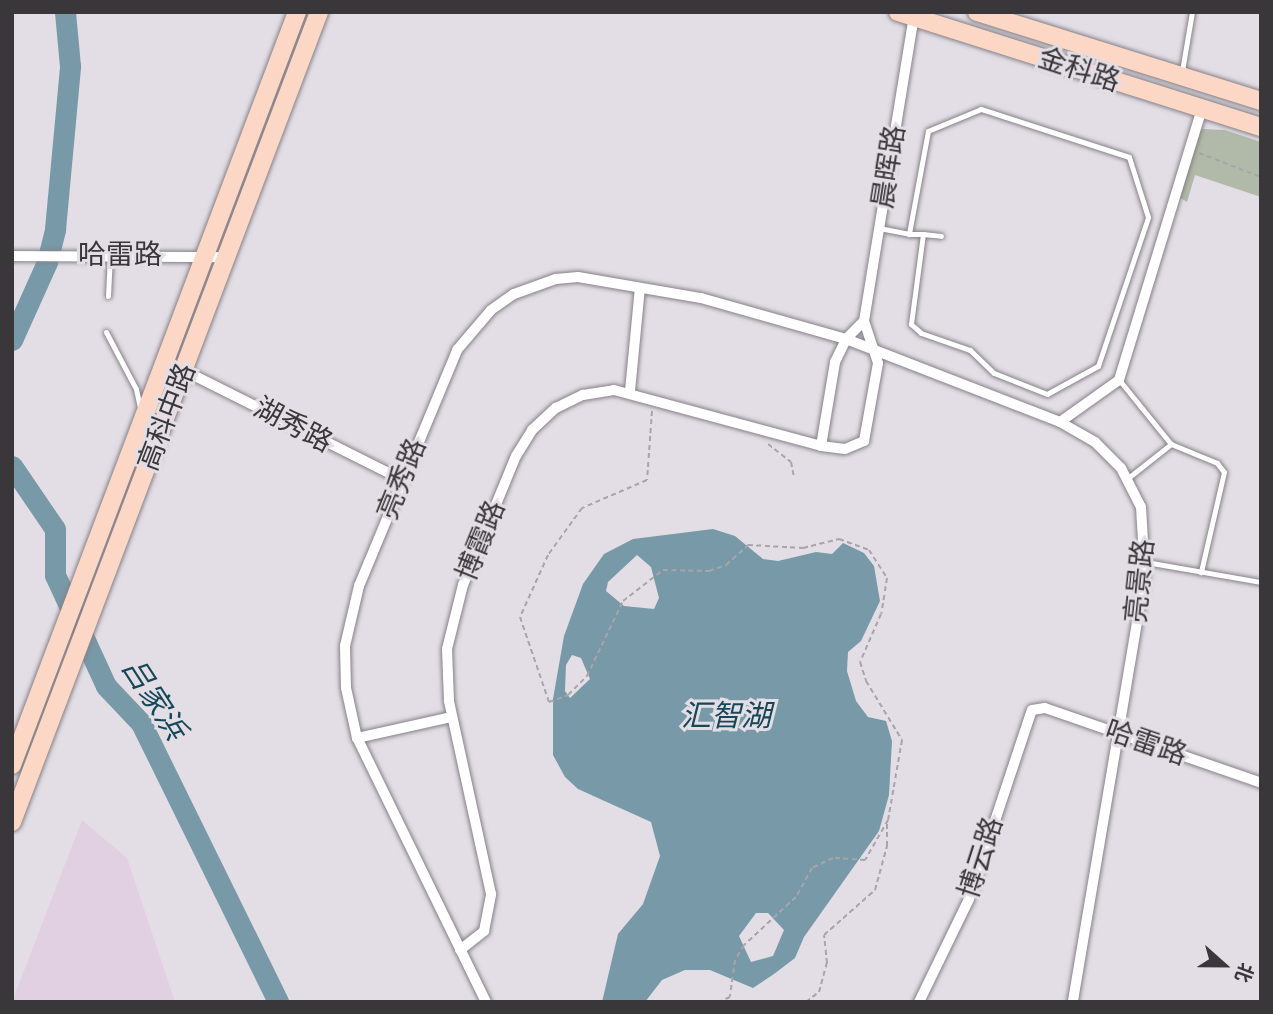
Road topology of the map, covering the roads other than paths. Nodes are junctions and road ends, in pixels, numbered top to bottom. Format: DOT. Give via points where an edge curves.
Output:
graph roads {
  1 [pos="297,12"];
  2 [pos="319,12"];
  3 [pos="977,12"];
  4 [pos="1192,12"];
  5 [pos="909,14"];
  6 [pos="1182,76"];
  7 [pos="1261,101"];
  8 [pos="1202,108"];
  9 [pos="1261,127"];
  10 [pos="879,228"];
  11 [pos="909,234"];
  12 [pos="923,234"];
  13 [pos="941,236"];
  14 [pos="110,255"];
  15 [pos="207,255"];
  16 [pos="12,256"];
  17 [pos="228,257"];
  18 [pos="640,288"];
  19 [pos="108,296"];
  20 [pos="864,321"];
  21 [pos="106,332"];
  22 [pos="846,339"];
  23 [pos="876,351"];
  24 [pos="185,371"];
  25 [pos="1119,380"];
  26 [pos="630,391"];
  27 [pos="144,422"];
  28 [pos="1060,422"];
  29 [pos="1171,444"];
  30 [pos="821,446"];
  31 [pos="1128,478"];
  32 [pos="401,480"];
  33 [pos="1146,562"];
  34 [pos="1201,572"];
  35 [pos="1261,582"];
  36 [pos="1032,710"];
  37 [pos="452,717"];
  38 [pos="1118,734"];
  39 [pos="357,738"];
  40 [pos="12,765"];
  41 [pos="1261,783"];
  42 [pos="12,821"];
  43 [pos="460,950"];
  44 [pos="486,1002"];
  45 [pos="919,1002"];
  46 [pos="1073,1002"];
  1 -- 15 [label="main road, 高科中路"];
  2 -- 17 [label="main road, 高科中路"];
  3 -- 6 [label="main road, 金科路"];
  4 -- 6 [label="lane"];
  5 -- 8 [label="main road, 金科路"];
  5 -- 10 [label="street, 晨晖路"];
  6 -- 7 [label="main road, 金科路"];
  8 -- 9 [label="main road, 金科路"];
  8 -- 25 [label="street"];
  10 -- 11 [label="lane"];
  10 -- 20 [label="street, 晨晖路"];
  11 -- 12 [label="lane"];
  11 -- 12 [label="lane" via="928,131 981,109 1129,157 1148,217 1098,366 1047,394 994,373 970,350 920,333 911,324"];
  12 -- 13 [label="lane"];
  14 -- 15 [label="street, 哈雷路"];
  14 -- 16 [label="street, 哈雷路"];
  14 -- 19 [label="lane"];
  15 -- 17 [label="street, 哈雷路"];
  15 -- 27 [label="main road, 高科中路"];
  17 -- 24 [label="main road, 高科中路"];
  18 -- 22 [label="street, 亮秀路" via="701,298"];
  18 -- 26 [label="street"];
  18 -- 32 [label="street, 亮秀路" via="603,278 556,279 514,294 491,310 457,350"];
  20 -- 22 [label="street"];
  20 -- 23 [label="street"];
  21 -- 27 [label="lane" via="136,389"];
  22 -- 23 [label="street, 亮景路"];
  22 -- 30 [label="street" via="835,362"];
  23 -- 28 [label="street, 亮景路"];
  23 -- 30 [label="street" via="878,373 864,441 845,449"];
  24 -- 32 [label="street, 湖秀路"];
  24 -- 42 [label="main road, 高科中路"];
  25 -- 28 [label="street"];
  25 -- 29 [label="lane"];
  26 -- 30 [label="street, 博霞路"];
  26 -- 37 [label="street, 博霞路" via="597,391 569,400 544,417 523,443 453,615 446,667"];
  27 -- 40 [label="main road, 高科中路"];
  28 -- 31 [label="street, 亮景路" via="1095,442"];
  29 -- 31 [label="lane"];
  29 -- 34 [label="lane" via="1217,463 1224,472"];
  31 -- 33 [label="street, 亮景路" via="1141,507"];
  32 -- 39 [label="street, 亮秀路" via="348,622 346,688"];
  33 -- 34 [label="lane"];
  33 -- 38 [label="street, 亮景路"];
  34 -- 35 [label="lane"];
  36 -- 38 [label="street, 哈雷路" via="1045,708"];
  36 -- 45 [label="street, 博云路" via="969,899"];
  37 -- 39 [label="street"];
  37 -- 43 [label="street, 博霞路" via="491,894 484,931"];
  38 -- 41 [label="street, 哈雷路"];
  38 -- 46 [label="street, 亮景路"];
  39 -- 43 [label="street, 亮秀路"];
  43 -- 44 [label="street, 亮秀路"];
}
